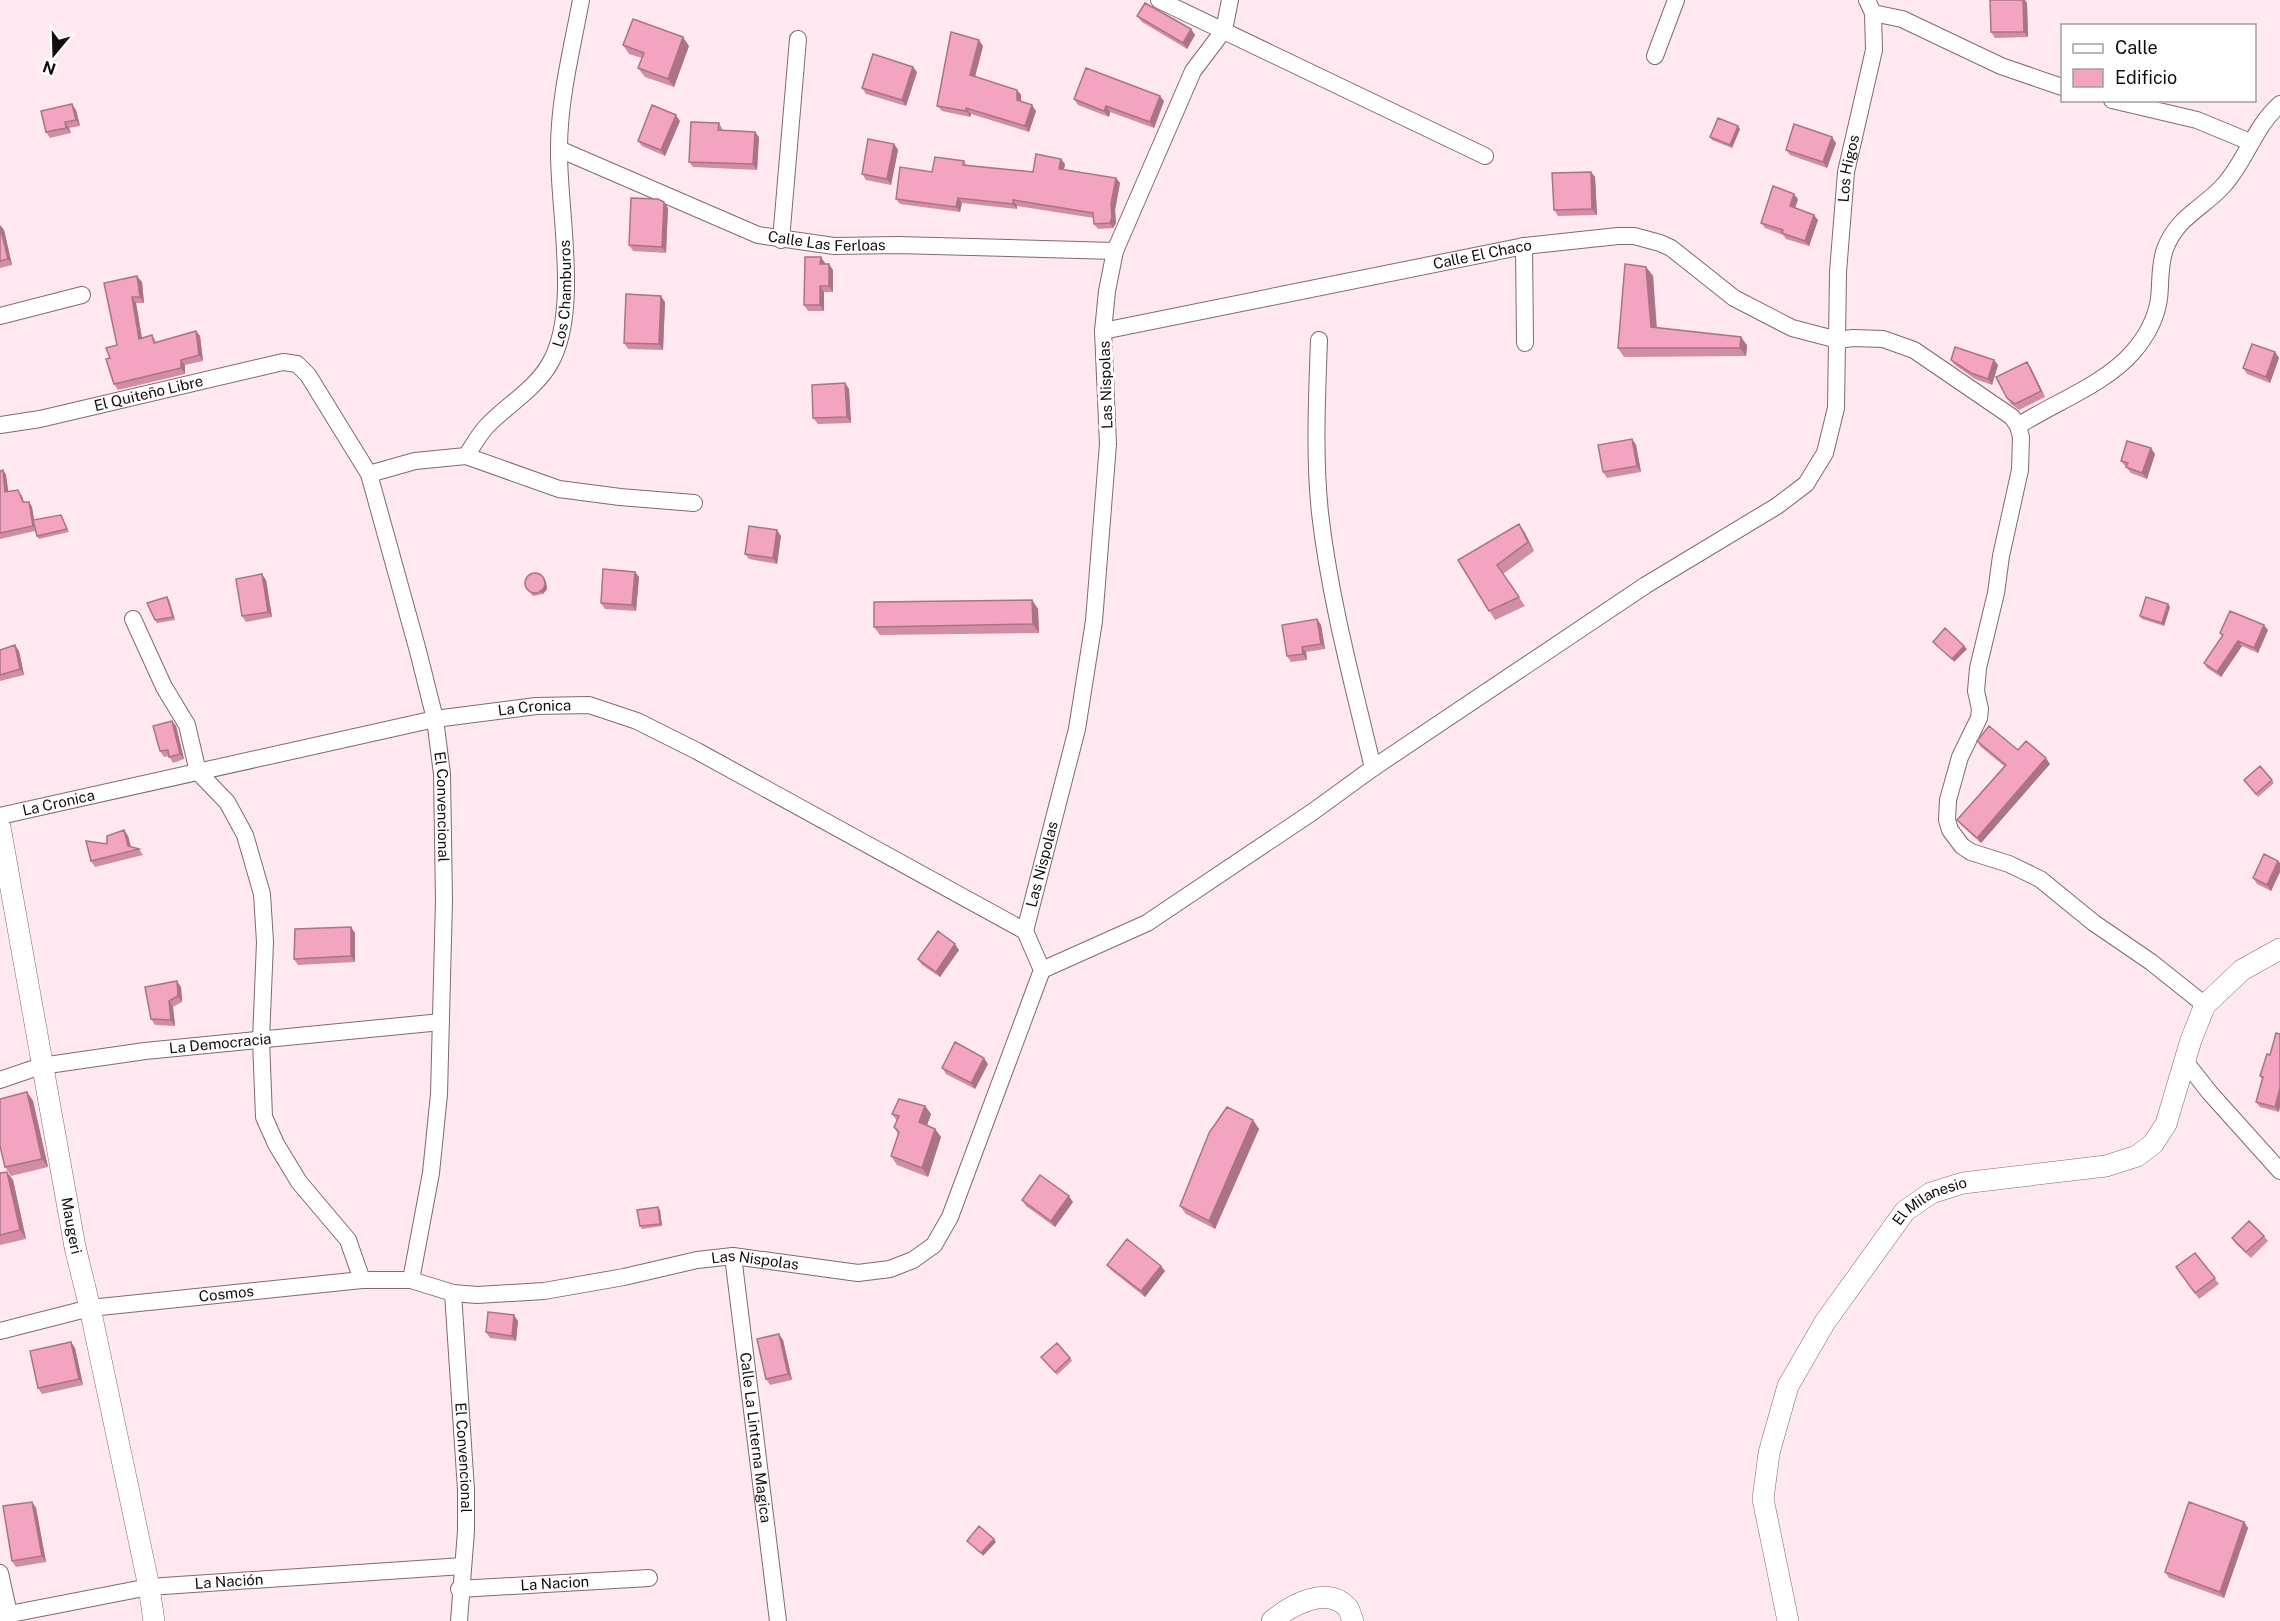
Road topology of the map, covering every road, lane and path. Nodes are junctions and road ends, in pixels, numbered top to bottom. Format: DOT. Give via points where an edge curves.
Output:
graph roads {
  1 [pos="581,0"];
  2 [pos="1159,0"];
  3 [pos="1230,0"];
  4 [pos="1676,0"];
  5 [pos="1870,6"];
  6 [pos="1224,30"];
  7 [pos="798,39"];
  8 [pos="1655,56"];
  9 [pos="2061,87"];
  10 [pos="2120,102"];
  11 [pos="2280,104"];
  12 [pos="2250,142"];
  13 [pos="558,148"];
  14 [pos="1485,156"];
  15 [pos="781,240"];
  16 [pos="1524,246"];
  17 [pos="1115,251"];
  18 [pos="82,295"];
  19 [pos="0,316"];
  20 [pos="1104,331"];
  21 [pos="1319,340"];
  22 [pos="1838,340"];
  23 [pos="1525,343"];
  24 [pos="297,364"];
  25 [pos="0,425"];
  26 [pos="2018,426"];
  27 [pos="466,456"];
  28 [pos="369,474"];
  29 [pos="694,503"];
  30 [pos="133,619"];
  31 [pos="435,719"];
  32 [pos="1373,768"];
  33 [pos="198,772"];
  34 [pos="0,816"];
  35 [pos="0,827"];
  36 [pos="1025,931"];
  37 [pos="2280,949"];
  38 [pos="1042,970"];
  39 [pos="2205,1005"];
  40 [pos="441,1022"];
  41 [pos="261,1040"];
  42 [pos="2184,1060"];
  43 [pos="41,1066"];
  44 [pos="0,1080"];
  45 [pos="2280,1171"];
  46 [pos="733,1256"];
  47 [pos="362,1280"];
  48 [pos="411,1280"];
  49 [pos="453,1293"];
  50 [pos="90,1308"];
  51 [pos="0,1331"];
  52 [pos="463,1566"];
  53 [pos="0,1573"];
  54 [pos="649,1578"];
  55 [pos="149,1587"];
  56 [pos="459,1589"];
  57 [pos="4,1615"];
  58 [pos="154,1621"];
  59 [pos="459,1621"];
  60 [pos="778,1621"];
  61 [pos="1272,1621"];
  62 [pos="1353,1621"];
  63 [pos="1788,1621"];
  1 -- 13 [label="street, Los Chamburos"];
  2 -- 6 [label="street"];
  3 -- 6 [label="street, Las Nispolas"];
  4 -- 8 [label="street"];
  5 -- 9 [label="street" via="2001,66"];
  5 -- 22 [label="street, Los Higos" via="1875,50 1846,172 1839,248"];
  6 -- 14 [label="street"];
  6 -- 17 [label="street, Las Nispolas" via="1192,71"];
  7 -- 15 [label="street"];
  10 -- 12 [label="street" via="2197,120"];
  11 -- 12 [label="street"];
  12 -- 26 [label="street" via="2222,187 2186,217 2171,237 2162,261 2157,311 2134,351 2105,377"];
  13 -- 15 [label="street, Calle Las Ferloas" via="758,235"];
  13 -- 27 [label="street, Los Chamburos" via="566,273 562,333 550,364 536,383 486,427"];
  15 -- 17 [label="street, Calle Las Ferloas" via="834,246"];
  16 -- 20 [label="street, Calle El Chaco"];
  16 -- 22 [label="street, Calle El Chaco" via="1618,236 1649,239 1682,255 1715,285 1752,309 1791,328"];
  16 -- 23 [label="street"];
  17 -- 20 [label="street, Las Nispolas"];
  18 -- 19 [label="street"];
  20 -- 36 [label="street, Las Nispolas" via="1108,444 1094,621 1077,729"];
  21 -- 32 [label="street" via="1320,512 1333,598"];
  22 -- 26 [label="street, Calle El Chaco" via="1876,338 1914,350 2006,412"];
  22 -- 32 [label="street, Los Higos" via="1836,408 1825,453 1806,484"];
  24 -- 25 [label="street, El Quiteño Libre" via="283,362"];
  24 -- 28 [label="street, El Convencional" via="308,375"];
  26 -- 39 [label="street" via="2022,446 2019,470 1978,668 1979,718 1952,778 1947,820 1962,846 2040,879"];
  27 -- 28 [label="street" via="415,461"];
  27 -- 29 [label="street" via="559,489"];
  28 -- 31 [label="street, El Convencional"];
  30 -- 33 [label="street" via="164,687 187,725"];
  31 -- 33 [label="street, La Cronica"];
  31 -- 36 [label="street, La Cronica" via="536,705 589,705 637,721"];
  31 -- 40 [label="street, El Convencional" via="442,774"];
  32 -- 38 [label="street, Los Higos" via="1147,923"];
  33 -- 34 [label="street, La Cronica"];
  33 -- 41 [label="street" via="227,802 246,835 262,894 265,942"];
  35 -- 43 [label="street, Maugeri"];
  36 -- 38 [label="street"];
  37 -- 39 [label="street, El Milanesio" via="2242,970"];
  38 -- 46 [label="street, Las Nispolas" via="950,1217 934,1245 914,1260 858,1274"];
  39 -- 42 [label="street, El Milanesio"];
  40 -- 41 [label="street, La Democracia"];
  40 -- 48 [label="street, El Convencional" via="440,1094 431,1173"];
  41 -- 43 [label="street, La Democracia"];
  41 -- 47 [label="street" via="264,1117 299,1182 348,1240"];
  42 -- 45 [label="street"];
  42 -- 63 [label="street, El Milanesio" via="2166,1124 2154,1144 2137,1156 2106,1166 1963,1183 1931,1193 1905,1211 1825,1322 1788,1386 1769,1453 1763,1499"];
  43 -- 44 [label="street, La Democracia"];
  43 -- 50 [label="street, Maugeri"];
  46 -- 49 [label="street, Las Nispolas" via="544,1291"];
  46 -- 60 [label="street, Calle La Linterna Magica"];
  47 -- 48 [label="street, Cosmos"];
  47 -- 50 [label="street, Cosmos"];
  48 -- 49 [label="street, Cosmos"];
  49 -- 52 [label="street, El Convencional" via="466,1490"];
  50 -- 51 [label="street, Cosmos"];
  50 -- 55 [label="street, Maugeri"];
  52 -- 55 [label="street, La Nación"];
  52 -- 56 [label="street, El Convencional"];
  53 -- 57 [label="street"];
  54 -- 56 [label="street, La Nacion"];
  55 -- 57 [label="street, La Nación"];
  55 -- 58 [label="street, Maugeri"];
  56 -- 59 [label="street, El Convencional"];
  61 -- 62 [label="street" via="1308,1599 1332,1598 1348,1608"];
}
